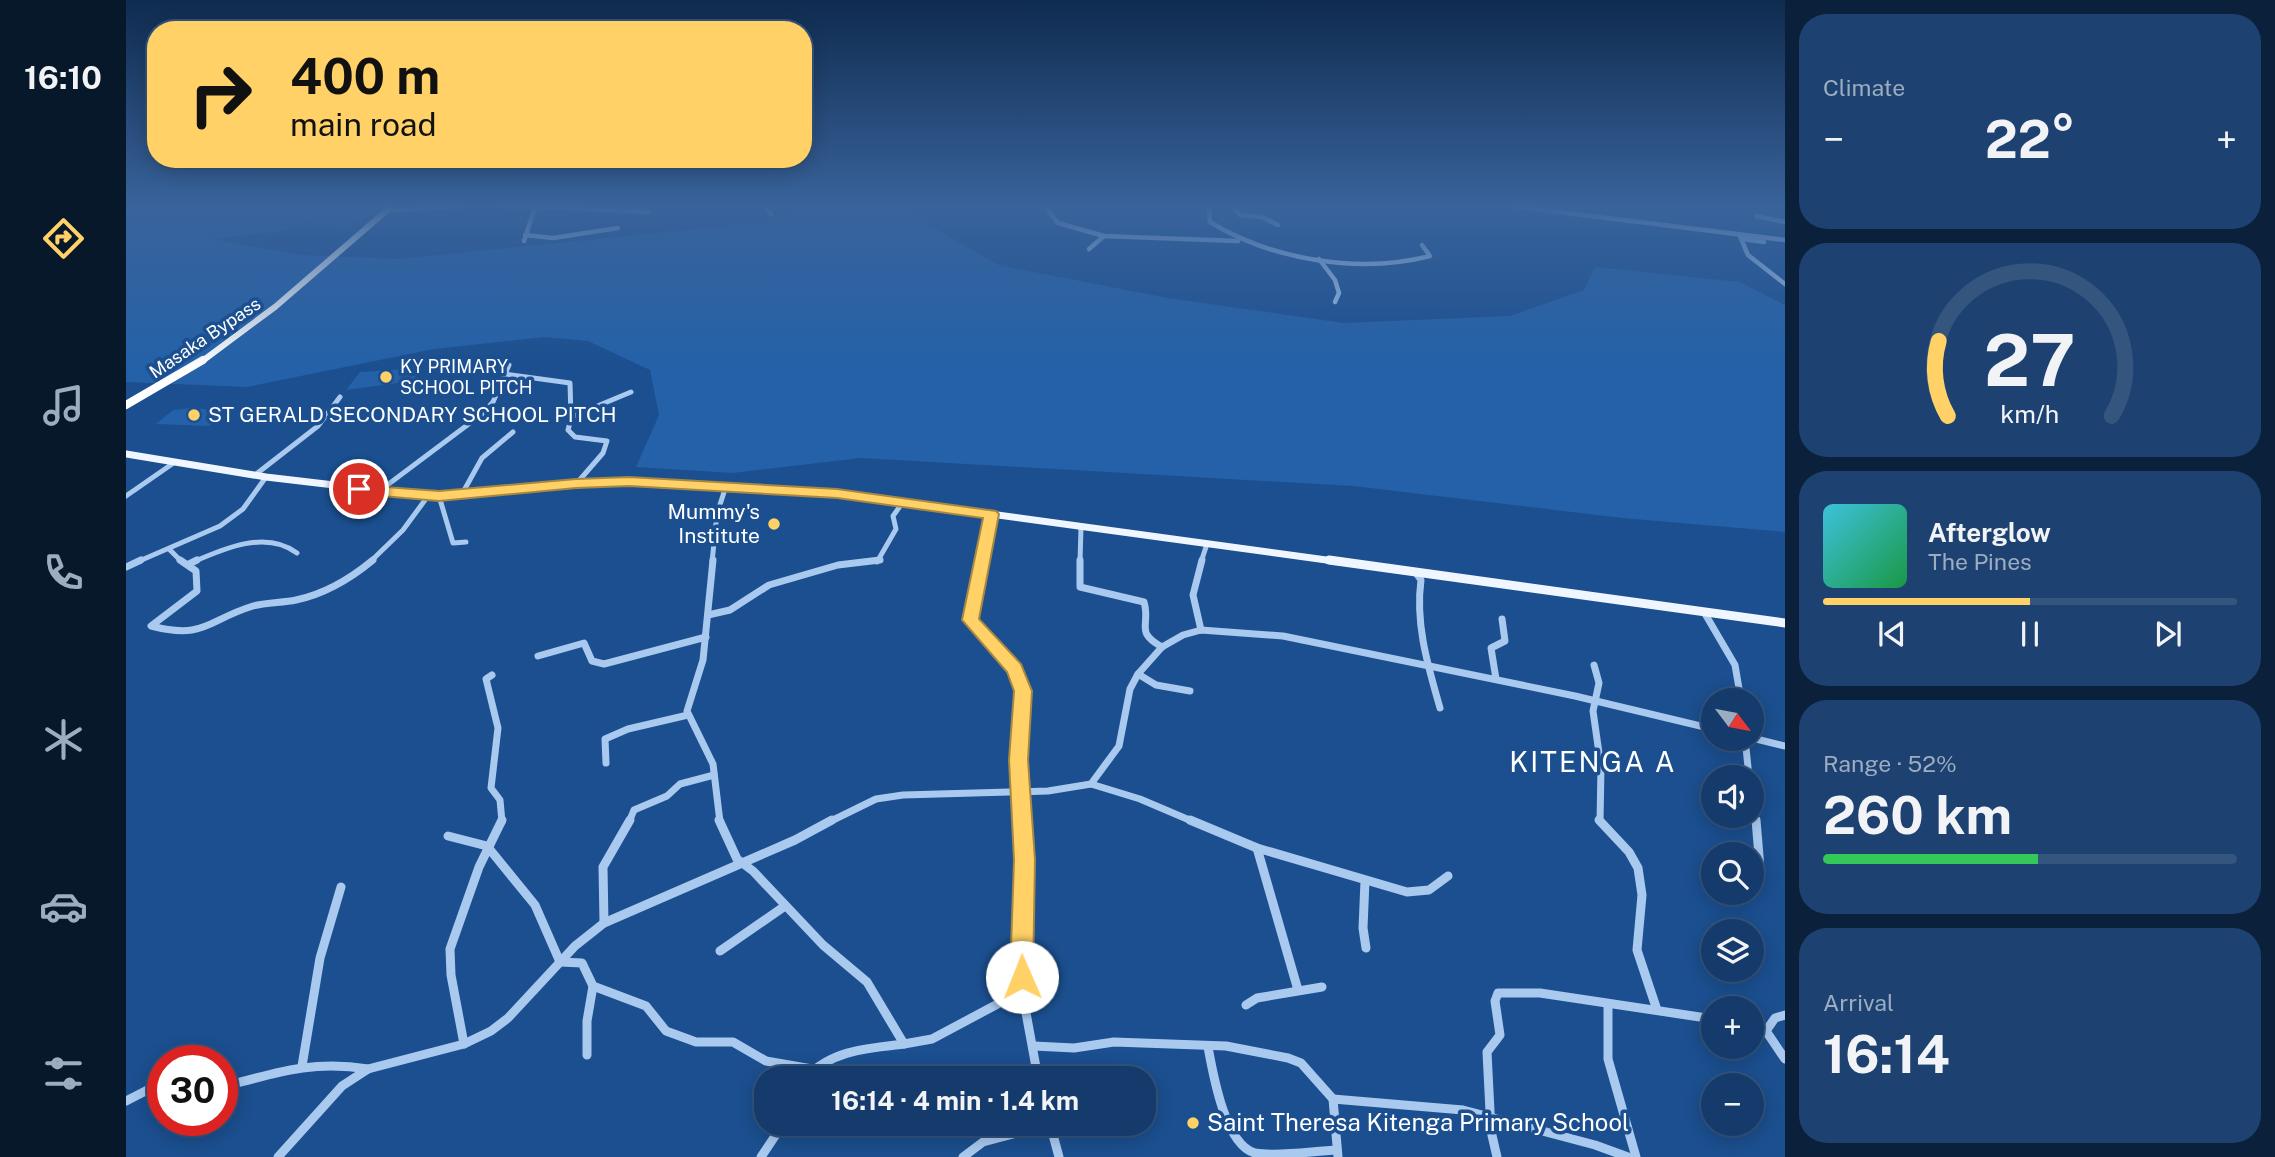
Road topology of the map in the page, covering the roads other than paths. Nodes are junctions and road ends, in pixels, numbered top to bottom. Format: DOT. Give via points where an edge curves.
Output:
graph roads {
  1 [pos="328,260"];
  2 [pos="1320,260"];
  3 [pos="1341,260"];
  4 [pos="1416,260"];
  5 [pos="1752,260"];
  6 [pos="1785,284"];
  7 [pos="1335,302"];
  8 [pos="509,365"];
  9 [pos="505,374"];
  10 [pos="631,392"];
  11 [pos="340,397"];
  12 [pos="126,405"];
  13 [pos="571,417"];
  14 [pos="513,432"];
  15 [pos="126,454"];
  16 [pos="175,462"];
  17 [pos="255,475"];
  18 [pos="266,477"];
  19 [pos="576,483"];
  20 [pos="726,486"];
  21 [pos="378,492"];
  22 [pos="462,495"];
  23 [pos="126,496"];
  24 [pos="428,496"];
  25 [pos="439,496"];
  26 [pos="904,502"];
  27 [pos="991,514"];
  28 [pos="1081,527"];
  29 [pos="466,542"];
  30 [pos="1207,544"];
  31 [pos="169,549"];
  32 [pos="297,553"];
  33 [pos="190,564"];
  34 [pos="126,567"];
  35 [pos="1416,573"];
  36 [pos="1703,612"];
  37 [pos="708,615"];
  38 [pos="1502,618"];
  39 [pos="1785,623"];
  40 [pos="1201,630"];
  41 [pos="706,637"];
  42 [pos="1162,647"];
  43 [pos="538,656"];
  44 [pos="1594,665"];
  45 [pos="1428,666"];
  46 [pos="1138,674"];
  47 [pos="492,675"];
  48 [pos="1496,679"];
  49 [pos="1742,688"];
  50 [pos="1190,691"];
  51 [pos="1594,700"];
  52 [pos="1440,708"];
  53 [pos="688,715"];
  54 [pos="1701,726"];
  55 [pos="1764,741"];
  56 [pos="1785,746"];
  57 [pos="606,763"];
  58 [pos="714,775"];
  59 [pos="1091,784"];
  60 [pos="1019,790"];
  61 [pos="448,836"];
  62 [pos="1257,848"];
  63 [pos="489,849"];
  64 [pos="743,863"];
  65 [pos="1448,876"];
  66 [pos="1365,881"];
  67 [pos="341,887"];
  68 [pos="785,906"];
  69 [pos="604,923"];
  70 [pos="1366,947"];
  71 [pos="720,951"];
  72 [pos="560,962"];
  73 [pos="593,986"];
  74 [pos="1322,987"];
  75 [pos="1298,990"];
  76 [pos="1022,991"];
  77 [pos="1246,1005"];
  78 [pos="1608,1006"];
  79 [pos="1656,1007"];
  80 [pos="1785,1015"];
  81 [pos="1701,1016"];
  82 [pos="1766,1031"];
  83 [pos="464,1044"];
  84 [pos="904,1044"];
  85 [pos="1034,1046"];
  86 [pos="1208,1047"];
  87 [pos="586,1055"];
  88 [pos="1785,1059"];
  89 [pos="302,1066"];
  90 [pos="784,1066"];
  91 [pos="822,1066"];
  92 [pos="1036,1066"];
  93 [pos="368,1069"];
  94 [pos="238,1083"];
  95 [pos="147,1090"];
  96 [pos="1333,1099"];
  97 [pos="126,1101"];
  98 [pos="1489,1116"];
  99 [pos="775,1136"];
  100 [pos="1005,1136"];
  101 [pos="1053,1136"];
  102 [pos="1337,1154"];
  103 [pos="278,1157"];
  104 [pos="761,1157"];
  105 [pos="963,1157"];
  106 [pos="1059,1157"];
  107 [pos="1497,1157"];
  108 [pos="1628,1157"];
  109 [pos="1636,1157"];
  1 -- 12 [label="highway, Masaka Bypass" via="210,356"];
  2 -- 7 [label="street" via="1335,280 1339,293"];
  3 -- 4 [label="street"];
  5 -- 6 [label="street"];
  8 -- 9 [label="street"];
  9 -- 13 [label="street" via="570,381"];
  9 -- 21 [label="street" via="493,402 482,414"];
  10 -- 13 [label="street"];
  11 -- 17 [label="street" via="318,426"];
  13 -- 19 [label="street" via="568,427 573,436 607,441 599,458"];
  14 -- 22 [label="street" via="482,458"];
  15 -- 16 [label="main road"];
  16 -- 17 [label="main road"];
  16 -- 23 [label="street"];
  17 -- 18 [label="main road"];
  18 -- 21 [label="main road"];
  18 -- 31 [label="street" via="233,517"];
  19 -- 20 [label="main road"];
  19 -- 22 [label="main road"];
  20 -- 26 [label="main road"];
  20 -- 37 [label="street" via="717,514"];
  21 -- 24 [label="main road"];
  22 -- 25 [label="main road"];
  24 -- 25 [label="main road"];
  24 -- 33 [label="street" via="380,557 336,585 304,598 255,606 195,634 151,626 195,594 198,575"];
  25 -- 29 [label="street" via="453,542"];
  26 -- 27 [label="main road"];
  26 -- 37 [label="street" via="893,516 896,529 879,562 838,565 769,585 730,610"];
  27 -- 28 [label="main road"];
  27 -- 60 [label="street" via="970,620 1021,679"];
  28 -- 30 [label="main road"];
  28 -- 42 [label="street" via="1080,587 1144,602 1144,632"];
  30 -- 35 [label="main road"];
  30 -- 40 [label="street" via="1192,595"];
  31 -- 33 [label="street"];
  31 -- 34 [label="street"];
  32 -- 33 [label="street" via="289,546 259,542 221,550"];
  35 -- 36 [label="main road"];
  35 -- 45 [label="street" via="1421,580 1418,603"];
  36 -- 39 [label="main road"];
  36 -- 49 [label="street" via="1731,657"];
  37 -- 41 [label="street"];
  38 -- 48 [label="street" via="1505,641 1490,651"];
  40 -- 42 [label="street"];
  40 -- 45 [label="street" via="1283,636"];
  41 -- 43 [label="street" via="604,664 592,661 584,643"];
  41 -- 53 [label="street"];
  42 -- 46 [label="street"];
  44 -- 51 [label="street" via="1599,683"];
  45 -- 48 [label="street"];
  45 -- 52 [label="street"];
  46 -- 50 [label="street" via="1170,690"];
  46 -- 59 [label="street" via="1130,689 1119,746"];
  47 -- 63 [label="street" via="485,686 498,728 491,788 503,819"];
  48 -- 51 [label="street"];
  51 -- 54 [label="street"];
  51 -- 79 [label="street" via="1601,767 1598,818 1638,868 1642,895 1637,950"];
  53 -- 57 [label="street" via="605,739"];
  53 -- 58 [label="street"];
  55 -- 56 [label="street"];
  58 -- 64 [label="street" via="719,819"];
  58 -- 69 [label="street" via="680,783 667,796 634,810 605,862"];
  59 -- 60 [label="street"];
  59 -- 62 [label="street" via="1140,799"];
  60 -- 64 [label="street" via="876,799"];
  60 -- 76 [label="street" via="1024,860"];
  61 -- 63 [label="street" via="482,843"];
  62 -- 66 [label="street"];
  62 -- 75 [label="street"];
  63 -- 72 [label="street" via="535,905"];
  63 -- 83 [label="street" via="450,949"];
  64 -- 68 [label="street"];
  64 -- 69 [label="street"];
  65 -- 66 [label="street" via="1426,893"];
  66 -- 70 [label="street"];
  67 -- 89 [label="street" via="320,958"];
  68 -- 71 [label="street"];
  68 -- 84 [label="street" via="867,982"];
  69 -- 72 [label="street"];
  72 -- 73 [label="street" via="582,963"];
  72 -- 83 [label="street" via="508,1018"];
  73 -- 87 [label="street"];
  73 -- 90 [label="street" via="646,1006 666,1031 696,1042 733,1042"];
  74 -- 75 [label="street"];
  75 -- 77 [label="street" via="1257,998"];
  76 -- 84 [label="street" via="932,1040"];
  76 -- 85 [label="street"];
  78 -- 79 [label="street"];
  78 -- 98 [label="street" via="1569,996 1503,992 1495,996 1500,1028 1498,1040 1487,1052 1492,1096"];
  78 -- 109 [label="street" via="1608,1059"];
  79 -- 81 [label="street"];
  80 -- 82 [label="street" via="1775,1018"];
  82 -- 88 [label="street"];
  83 -- 93 [label="street"];
  84 -- 91 [label="street" via="843,1055"];
  85 -- 86 [label="street" via="1074,1048 1114,1042"];
  85 -- 92 [label="street"];
  86 -- 96 [label="street" via="1226,1046 1301,1063"];
  86 -- 102 [label="street" via="1222,1101 1241,1145 1254,1153"];
  89 -- 93 [label="street"];
  89 -- 94 [label="street"];
  93 -- 103 [label="street" via="342,1086"];
  95 -- 97 [label="street"];
  96 -- 98 [label="street" via="1426,1105"];
  96 -- 102 [label="street"];
  98 -- 107 [label="street"];
  98 -- 108 [label="street"];
  99 -- 104 [label="street"];
  100 -- 105 [label="street" via="983,1142"];
  101 -- 106 [label="street"];
}
